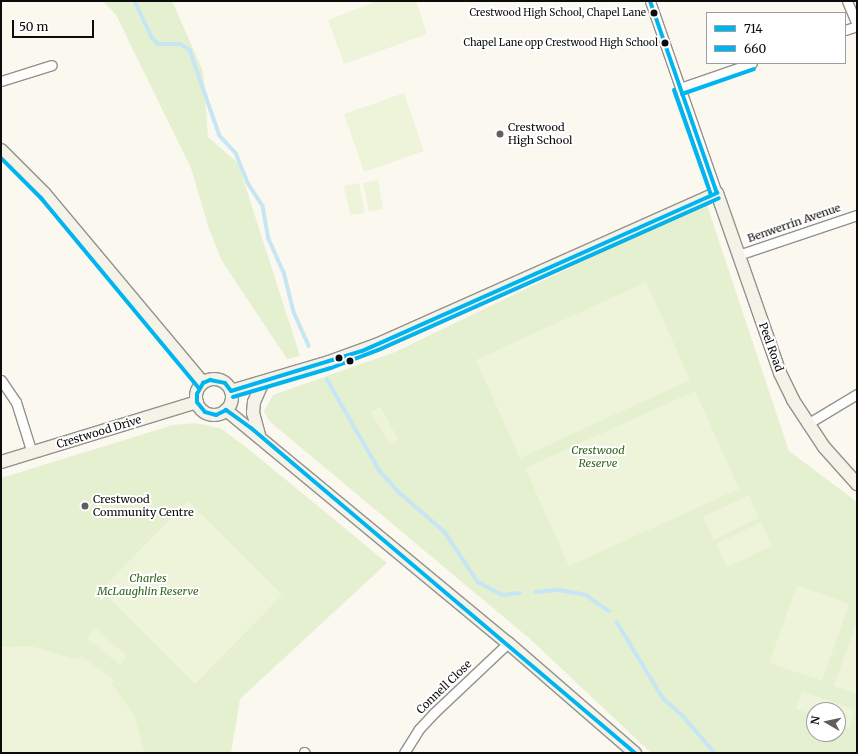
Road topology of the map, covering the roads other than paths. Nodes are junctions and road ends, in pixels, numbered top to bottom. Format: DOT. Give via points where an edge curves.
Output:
graph roads {
  1 [pos="650,1"];
  2 [pos="847,1"];
  3 [pos="857,25"];
  4 [pos="846,30"];
  5 [pos="749,64"];
  6 [pos="52,65"];
  7 [pos="1,81"];
  8 [pos="680,88"];
  9 [pos="1,150"];
  10 [pos="716,193"];
  11 [pos="857,214"];
  12 [pos="738,255"];
  13 [pos="1,380"];
  14 [pos="263,382"];
  15 [pos="203,383"];
  16 [pos="231,391"];
  17 [pos="857,394"];
  18 [pos="197,402"];
  19 [pos="226,410"];
  20 [pos="807,424"];
  21 [pos="259,435"];
  22 [pos="32,453"];
  23 [pos="1,462"];
  24 [pos="857,484"];
  25 [pos="508,643"];
  26 [pos="404,753"];
  27 [pos="636,753"];
  1 -- 8 [label="street"];
  2 -- 3 [label="street"];
  3 -- 4 [label="street"];
  5 -- 8 [label="street"];
  6 -- 7 [label="street"];
  8 -- 10 [label="street"];
  9 -- 15 [label="street" via="45,194"];
  10 -- 12 [label="street, Peel Road"];
  10 -- 14 [label="street" via="376,345"];
  11 -- 12 [label="street, Benwerrin Avenue"];
  12 -- 20 [label="street, Peel Road" via="780,373"];
  13 -- 22 [label="street" via="16,402"];
  14 -- 16 [label="street"];
  14 -- 21 [label="street" via="254,402 253,413"];
  15 -- 16 [label="street" via="220,380"];
  15 -- 18 [label="street" via="197,394"];
  16 -- 19 [label="street" via="231,401"];
  17 -- 20 [label="street"];
  18 -- 19 [label="street" via="200,408 209,414"];
  18 -- 22 [label="street, Crestwood Drive"];
  19 -- 21 [label="street"];
  20 -- 24 [label="street, Peel Road"];
  21 -- 25 [label="street"];
  22 -- 23 [label="street, Crestwood Drive"];
  25 -- 26 [label="street, Connell Close" via="419,728"];
  25 -- 27 [label="street"];
}
